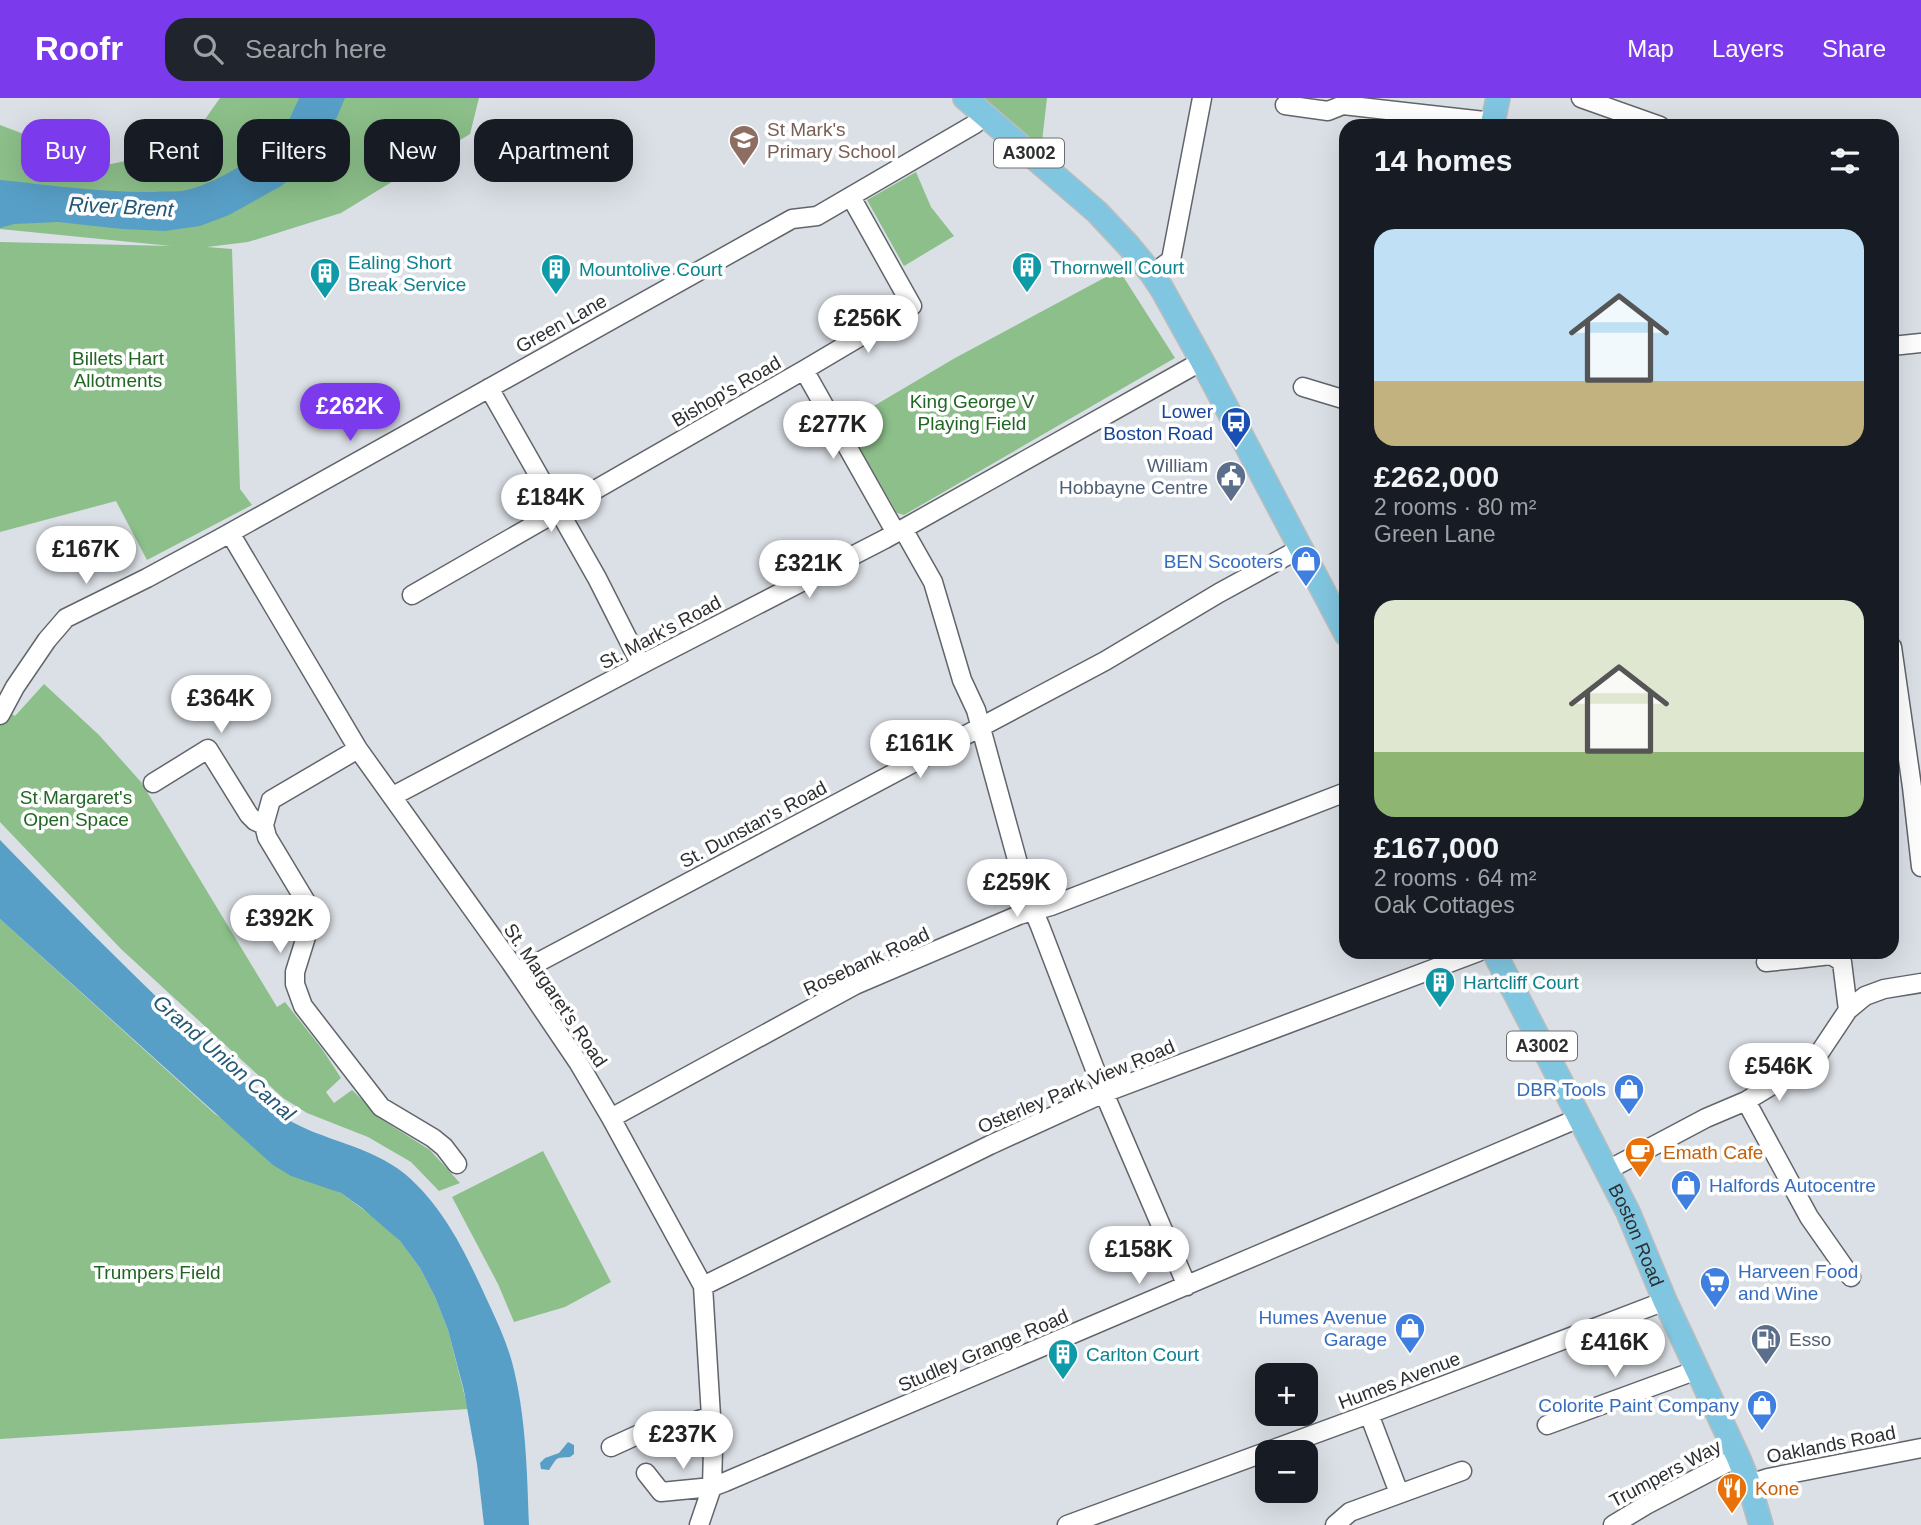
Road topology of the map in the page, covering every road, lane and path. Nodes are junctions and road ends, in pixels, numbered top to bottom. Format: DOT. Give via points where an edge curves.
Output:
graph roads {
  1 [pos="965,98"];
  2 [pos="1202,98"];
  3 [pos="1498,98"];
  4 [pos="1581,98"];
  5 [pos="1285,106"];
  6 [pos="984,114"];
  7 [pos="1453,119"];
  8 [pos="1493,119"];
  9 [pos="1640,119"];
  10 [pos="850,197"];
  11 [pos="1152,274"];
  12 [pos="1921,343"];
  13 [pos="1899,345"];
  14 [pos="1202,361"];
  15 [pos="804,370"];
  16 [pos="1303,387"];
  17 [pos="489,388"];
  18 [pos="1339,398"];
  19 [pos="559,510"];
  20 [pos="899,531"];
  21 [pos="230,533"];
  22 [pos="1301,548"];
  23 [pos="1316,577"];
  24 [pos="1339,589"];
  25 [pos="412,595"];
  26 [pos="1339,621"];
  27 [pos="641,665"];
  28 [pos="1899,696"];
  29 [pos="0,715"];
  30 [pos="980,726"];
  31 [pos="358,749"];
  32 [pos="152,783"];
  33 [pos="1339,795"];
  34 [pos="393,796"];
  35 [pos="264,825"];
  36 [pos="1921,867"];
  37 [pos="1034,911"];
  38 [pos="1459,959"];
  39 [pos="1498,959"];
  40 [pos="1778,959"];
  41 [pos="1837,959"];
  42 [pos="1766,962"];
  43 [pos="518,973"];
  44 [pos="1921,983"];
  45 [pos="1848,1010"];
  46 [pos="1104,1093"];
  47 [pos="1746,1101"];
  48 [pos="611,1118"];
  49 [pos="1579,1118"];
  50 [pos="457,1164"];
  51 [pos="1606,1171"];
  52 [pos="1851,1277"];
  53 [pos="703,1286"];
  54 [pos="1187,1286"];
  55 [pos="1665,1301"];
  56 [pos="1697,1370"];
  57 [pos="1368,1414"];
  58 [pos="711,1416"];
  59 [pos="1546,1425"];
  60 [pos="611,1447"];
  61 [pos="1921,1448"];
  62 [pos="1738,1457"];
  63 [pos="1462,1471"];
  64 [pos="646,1473"];
  65 [pos="1749,1484"];
  66 [pos="712,1487"];
  67 [pos="1399,1493"];
  68 [pos="699,1525"];
  69 [pos="1067,1525"];
  70 [pos="1335,1525"];
  71 [pos="1613,1525"];
  72 [pos="1761,1525"];
  1 -- 6 [label="main road, A3002"];
  2 -- 11 [label="street" via="1171,260"];
  3 -- 8 [label="main road"];
  4 -- 9 [label="street"];
  5 -- 7 [label="street" via="1328,111 1343,105"];
  6 -- 10 [label="street, Green Lane" via="975,124"];
  6 -- 11 [label="main road, A3002" via="1097,212"];
  10 -- 15 [label="street, Bishop's Road" via="912,306"];
  10 -- 17 [label="street, Green Lane" via="817,216 792,219"];
  11 -- 14 [label="main road, A3002"];
  12 -- 13 [label="street"];
  14 -- 20 [label="street, St. Mark's Road"];
  14 -- 22 [label="main road, A3002"];
  15 -- 19 [label="street, Bishop's Road"];
  15 -- 20 [label="street"];
  16 -- 18 [label="street"];
  17 -- 19 [label="street"];
  17 -- 21 [label="street, Green Lane"];
  19 -- 25 [label="street, Bishop's Road"];
  19 -- 27 [label="street"];
  20 -- 27 [label="street, St. Mark's Road"];
  20 -- 30 [label="street" via="933,582"];
  21 -- 29 [label="street, Green Lane" via="66,618"];
  21 -- 31 [label="street, St. Margaret's Road"];
  22 -- 23 [label="main road, A3002"];
  22 -- 30 [label="street, St. Dunstan's Road" via="1105,661"];
  23 -- 24 [label="main road"];
  23 -- 26 [label="main road, A3002"];
  27 -- 34 [label="street, St. Mark's Road"];
  28 -- 36 [label="street"];
  30 -- 37 [label="street"];
  30 -- 43 [label="street, St. Dunstan's Road"];
  31 -- 34 [label="street, St. Margaret's Road"];
  31 -- 35 [label="street" via="271,800"];
  32 -- 35 [label="street" via="208,749 249,815"];
  33 -- 37 [label="street, Rosebank Road"];
  34 -- 43 [label="street, St. Margaret's Road"];
  35 -- 50 [label="street" via="309,907 310,924 295,972 303,1006 381,1107 433,1138"];
  37 -- 46 [label="street"];
  37 -- 48 [label="street, Rosebank Road" via="855,985"];
  38 -- 46 [label="street, Osterley Park View Road"];
  39 -- 49 [label="main road, Boston Road / A3002"];
  40 -- 42 [label="street"];
  41 -- 45 [label="street" via="1842,962"];
  43 -- 48 [label="street, St. Margaret's Road"];
  44 -- 45 [label="street" via="1864,996"];
  45 -- 47 [label="street" via="1818,1055"];
  46 -- 53 [label="street, Osterley Park View Road"];
  46 -- 54 [label="street"];
  47 -- 51 [label="street"];
  47 -- 52 [label="street" via="1809,1217"];
  48 -- 53 [label="street, St. Margaret's Road"];
  49 -- 51 [label="main road, Boston Road / A3002"];
  49 -- 54 [label="street, Studley Grange Road"];
  51 -- 55 [label="main road, Boston Road / A3002"];
  53 -- 58 [label="street, St. Margaret's Road"];
  54 -- 66 [label="street, Studley Grange Road"];
  55 -- 56 [label="main road, Boston Road / A3002"];
  55 -- 57 [label="street, Humes Avenue"];
  56 -- 59 [label="street"];
  56 -- 62 [label="main road, Boston Road / A3002"];
  57 -- 67 [label="street"];
  57 -- 69 [label="street, Humes Avenue"];
  58 -- 60 [label="street" via="662,1432 644,1432"];
  58 -- 66 [label="street, St. Margaret's Road"];
  61 -- 65 [label="street, Oaklands Road"];
  62 -- 65 [label="main road, Boston Road / A3002"];
  62 -- 71 [label="street, Trumpers Way"];
  63 -- 67 [label="street"];
  64 -- 66 [label="street, Studley Grange Road" via="661,1492"];
  65 -- 72 [label="main road, Boston Road / A3002"];
  66 -- 68 [label="street, St. Margaret's Road"];
  67 -- 70 [label="street" via="1350,1512"];
}
